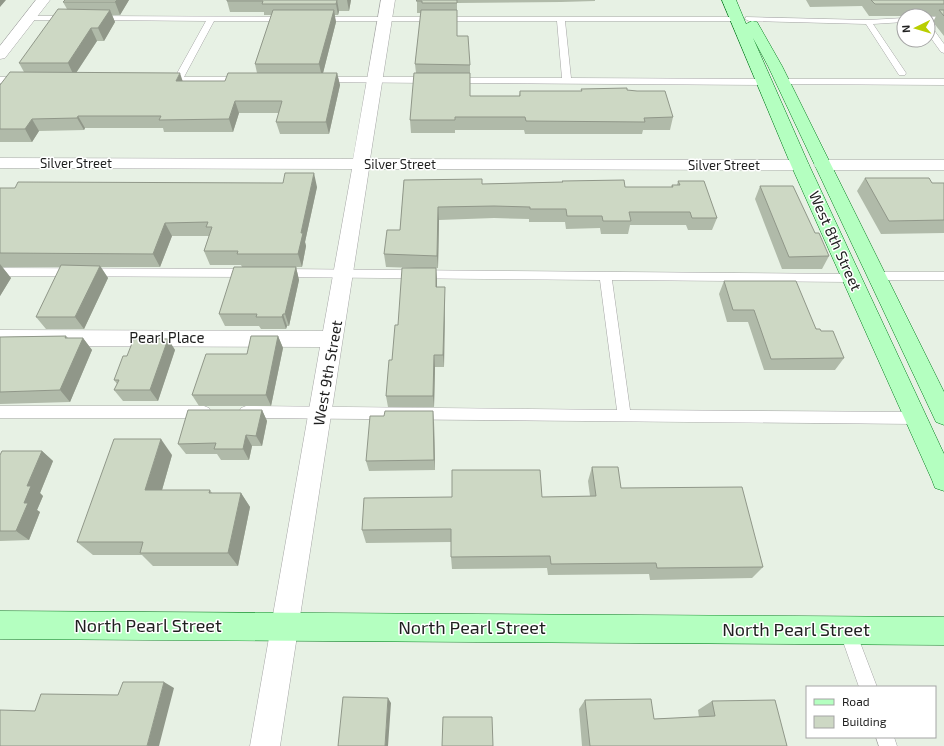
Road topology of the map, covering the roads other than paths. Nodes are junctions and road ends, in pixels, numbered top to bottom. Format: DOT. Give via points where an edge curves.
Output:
graph roads {
  1 [pos="43,0"];
  2 [pos="729,0"];
  3 [pos="739,0"];
  4 [pos="387,9"];
  5 [pos="29,18"];
  6 [pos="75,18"];
  7 [pos="91,18"];
  8 [pos="211,18"];
  9 [pos="295,19"];
  10 [pos="310,19"];
  11 [pos="561,19"];
  12 [pos="743,19"];
  13 [pos="896,20"];
  14 [pos="868,22"];
  15 [pos="936,39"];
  16 [pos="944,50"];
  17 [pos="0,55"];
  18 [pos="902,73"];
  19 [pos="0,80"];
  20 [pos="29,80"];
  21 [pos="154,80"];
  22 [pos="178,80"];
  23 [pos="249,80"];
  24 [pos="312,80"];
  25 [pos="376,80"];
  26 [pos="567,81"];
  27 [pos="764,82"];
  28 [pos="782,82"];
  29 [pos="944,82"];
  30 [pos="0,163"];
  31 [pos="362,164"];
  32 [pos="800,165"];
  33 [pos="823,165"];
  34 [pos="944,165"];
  35 [pos="0,272"];
  36 [pos="256,273"];
  37 [pos="272,273"];
  38 [pos="344,273"];
  39 [pos="605,275"];
  40 [pos="876,276"];
  41 [pos="944,276"];
  42 [pos="852,278"];
  43 [pos="0,338"];
  44 [pos="333,339"];
  45 [pos="0,412"];
  46 [pos="220,412"];
  47 [pos="236,412"];
  48 [pos="321,413"];
  49 [pos="944,415"];
  50 [pos="624,416"];
  51 [pos="916,418"];
  52 [pos="944,480"];
  53 [pos="0,625"];
  54 [pos="285,627"];
  55 [pos="848,630"];
  56 [pos="944,630"];
  57 [pos="868,686"];
  58 [pos="265,746"];
  1 -- 5 [label="street"];
  2 -- 12 [label="street, West 8th Street"];
  3 -- 12 [label="street, West 8th Street"];
  4 -- 10 [label="lane"];
  4 -- 11 [label="lane"];
  4 -- 25 [label="street, West 9th Street"];
  5 -- 6 [label="lane"];
  5 -- 17 [label="street"];
  7 -- 8 [label="lane"];
  8 -- 9 [label="lane"];
  8 -- 22 [label="lane"];
  11 -- 12 [label="lane"];
  11 -- 26 [label="lane"];
  12 -- 14 [label="lane"];
  12 -- 27 [label="street, West 8th Street"];
  12 -- 28 [label="street, West 8th Street"];
  13 -- 14 [label="lane"];
  14 -- 18 [label="lane"];
  15 -- 16 [label="lane"];
  19 -- 20 [label="lane"];
  21 -- 22 [label="lane"];
  22 -- 23 [label="lane"];
  24 -- 25 [label="lane"];
  25 -- 26 [label="lane"];
  25 -- 31 [label="street, West 9th Street"];
  26 -- 27 [label="lane"];
  27 -- 32 [label="street, West 8th Street"];
  28 -- 29 [label="lane"];
  28 -- 33 [label="street, West 8th Street"];
  30 -- 31 [label="street, Silver Street"];
  31 -- 32 [label="street, Silver Street"];
  31 -- 38 [label="street, West 9th Street"];
  32 -- 42 [label="street, West 8th Street"];
  33 -- 34 [label="street"];
  33 -- 40 [label="street, West 8th Street"];
  35 -- 36 [label="lane"];
  37 -- 38 [label="lane"];
  38 -- 39 [label="lane"];
  38 -- 44 [label="street, West 9th Street"];
  39 -- 42 [label="lane"];
  39 -- 50 [label="lane"];
  40 -- 41 [label="lane"];
  40 -- 49 [label="street, West 8th Street"];
  42 -- 51 [label="street, West 8th Street"];
  43 -- 44 [label="street, Pearl Place"];
  44 -- 48 [label="street, West 9th Street"];
  45 -- 46 [label="lane"];
  47 -- 48 [label="lane"];
  48 -- 50 [label="lane"];
  48 -- 54 [label="street, West 9th Street"];
  50 -- 51 [label="lane"];
  51 -- 52 [label="street, West 8th Street"];
  53 -- 54 [label="street, North Pearl Street"];
  54 -- 55 [label="street, North Pearl Street"];
  54 -- 58 [label="street, West 9th Street"];
  55 -- 56 [label="street, North Pearl Street"];
  55 -- 57 [label="lane"];
}
